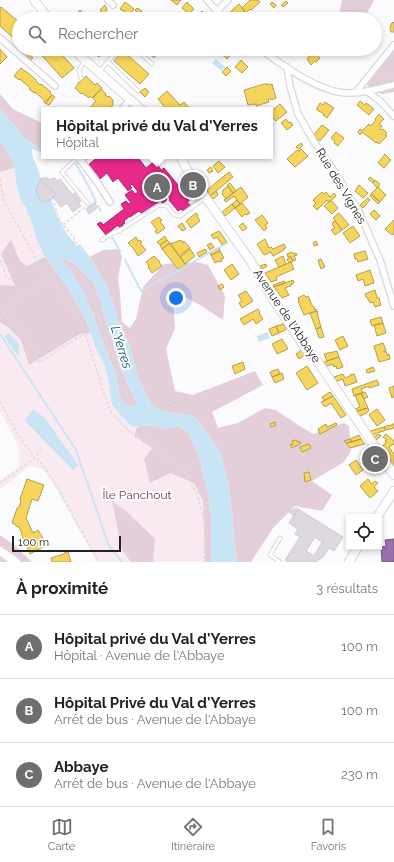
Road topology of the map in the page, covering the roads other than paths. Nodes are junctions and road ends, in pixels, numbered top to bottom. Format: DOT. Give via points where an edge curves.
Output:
graph roads {
  1 [pos="34,0"];
  2 [pos="108,0"];
  3 [pos="208,0"];
  4 [pos="228,0"];
  5 [pos="113,5"];
  6 [pos="217,11"];
  7 [pos="43,12"];
  8 [pos="0,38"];
  9 [pos="394,45"];
  10 [pos="12,48"];
  11 [pos="21,56"];
  12 [pos="81,56"];
  13 [pos="113,56"];
  14 [pos="143,56"];
  15 [pos="270,56"];
  16 [pos="85,60"];
  17 [pos="108,62"];
  18 [pos="152,64"];
  19 [pos="286,67"];
  20 [pos="99,73"];
  21 [pos="81,78"];
  22 [pos="394,85"];
  23 [pos="55,86"];
  24 [pos="138,91"];
  25 [pos="356,92"];
  26 [pos="368,92"];
  27 [pos="130,100"];
  28 [pos="124,107"];
  29 [pos="138,107"];
  30 [pos="394,116"];
  31 [pos="75,159"];
  32 [pos="80,159"];
  33 [pos="182,159"];
  34 [pos="204,196"];
  35 [pos="110,202"];
  36 [pos="191,202"];
  37 [pos="88,204"];
  38 [pos="102,240"];
  39 [pos="394,306"];
  40 [pos="394,475"];
  41 [pos="394,491"];
  42 [pos="379,514"];
  43 [pos="280,538"];
  44 [pos="356,550"];
  45 [pos="0,551"];
  46 [pos="0,557"];
  47 [pos="8,562"];
  48 [pos="16,562"];
  49 [pos="280,562"];
  50 [pos="349,562"];
  1 -- 7 [label="street"];
  2 -- 5 [label="street"];
  3 -- 6 [label="street"];
  4 -- 6 [label="street"];
  8 -- 10 [label="street"];
  9 -- 25 [label="street"];
  11 -- 23 [label="street"];
  12 -- 16 [label="street"];
  13 -- 17 [label="lane"];
  14 -- 18 [label="lane"];
  15 -- 19 [label="street"];
  16 -- 20 [label="street"];
  16 -- 21 [label="lane" via="79,70"];
  17 -- 20 [label="lane"];
  17 -- 24 [label="lane"];
  19 -- 25 [label="street" via="320,87 332,91"];
  19 -- 39 [label="street, Rue des Vignes" via="298,114 359,212 380,260"];
  20 -- 27 [label="street"];
  22 -- 26 [label="street"];
  25 -- 26 [label="street"];
  26 -- 30 [label="street"];
  27 -- 28 [label="street"];
  27 -- 29 [label="street"];
  31 -- 37 [label="lane" via="62,172"];
  32 -- 35 [label="street"];
  33 -- 34 [label="street, Avenue de l'Abbaye"];
  34 -- 36 [label="lane"];
  34 -- 38 [label="lane" via="180,216 174,215 167,206 159,205 119,232"];
  34 -- 40 [label="street, Avenue de l'Abbaye"];
  41 -- 42 [label="street"];
  43 -- 49 [label="lane" via="270,555"];
  44 -- 50 [label="street"];
  45 -- 48 [label="street"];
  46 -- 47 [label="street"];
}
